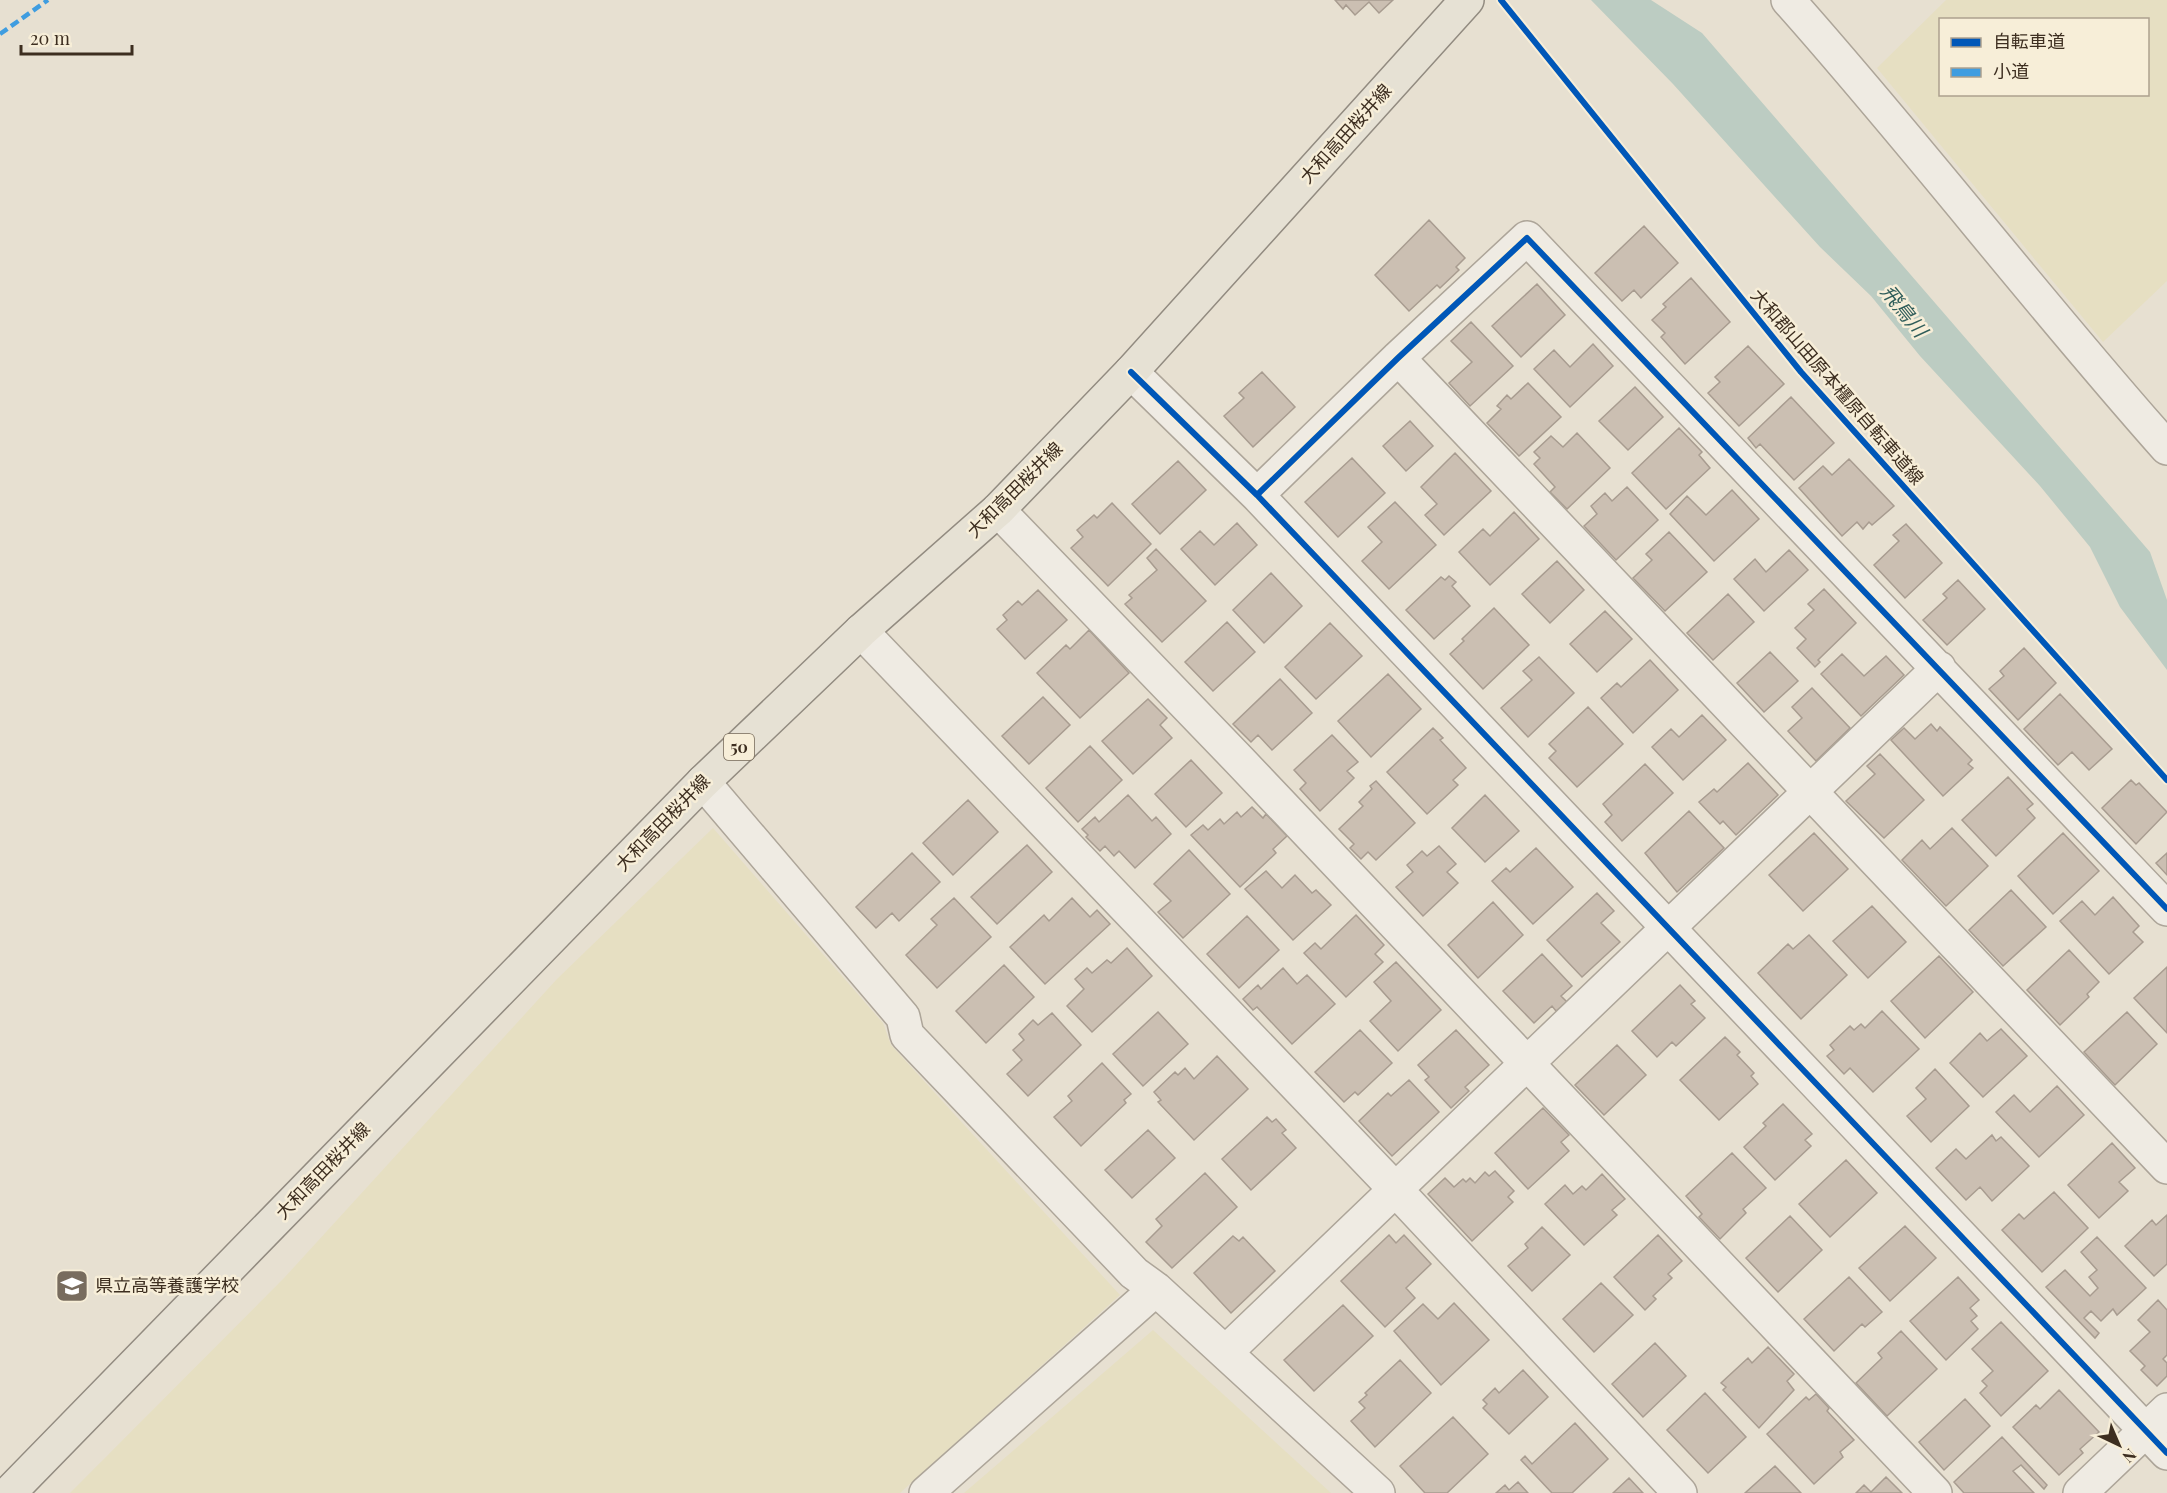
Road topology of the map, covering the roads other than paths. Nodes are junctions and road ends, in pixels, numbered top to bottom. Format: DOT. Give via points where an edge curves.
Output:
graph roads {
  1 [pos="1467,0"];
  2 [pos="1788,0"];
  3 [pos="1398,358"];
  4 [pos="1131,372"];
  5 [pos="2167,448"];
  6 [pos="1257,495"];
  7 [pos="998,510"];
  8 [pos="861,631"];
  9 [pos="1939,668"];
  10 [pos="703,782"];
  11 [pos="1811,792"];
  12 [pos="2167,909"];
  13 [pos="1667,928"];
  14 [pos="1527,1064"];
  15 [pos="2167,1167"];
  16 [pos="1395,1190"];
  17 [pos="1156,1289"];
  18 [pos="1226,1352"];
  19 [pos="2160,1431"];
  20 [pos="9,1493"];
  21 [pos="926,1493"];
  22 [pos="1378,1493"];
  23 [pos="1680,1493"];
  24 [pos="1935,1493"];
  25 [pos="2080,1493"];
  1 -- 4 [label="main road, 大和高田桜井線 / 50"];
  2 -- 5 [label="street"];
  3 -- 6 [label="street"];
  3 -- 9 [label="street" via="1527,238"];
  3 -- 11 [label="street"];
  4 -- 6 [label="street"];
  4 -- 7 [label="main road, 大和高田桜井線 / 50"];
  6 -- 13 [label="street"];
  7 -- 8 [label="main road, 大和高田桜井線 / 50"];
  7 -- 14 [label="street"];
  8 -- 10 [label="main road, 大和高田桜井線 / 50"];
  8 -- 16 [label="street"];
  9 -- 11 [label="street"];
  9 -- 12 [label="street"];
  10 -- 17 [label="street" via="903,1017 907,1035 1134,1273"];
  10 -- 20 [label="main road, 大和高田桜井線 / 50"];
  11 -- 13 [label="street"];
  11 -- 15 [label="street"];
  13 -- 14 [label="street"];
  13 -- 19 [label="street"];
  14 -- 16 [label="street"];
  14 -- 24 [label="street"];
  16 -- 18 [label="street"];
  16 -- 23 [label="street"];
  17 -- 18 [label="street"];
  17 -- 21 [label="street"];
  18 -- 22 [label="street"];
  19 -- 25 [label="street"];
}
